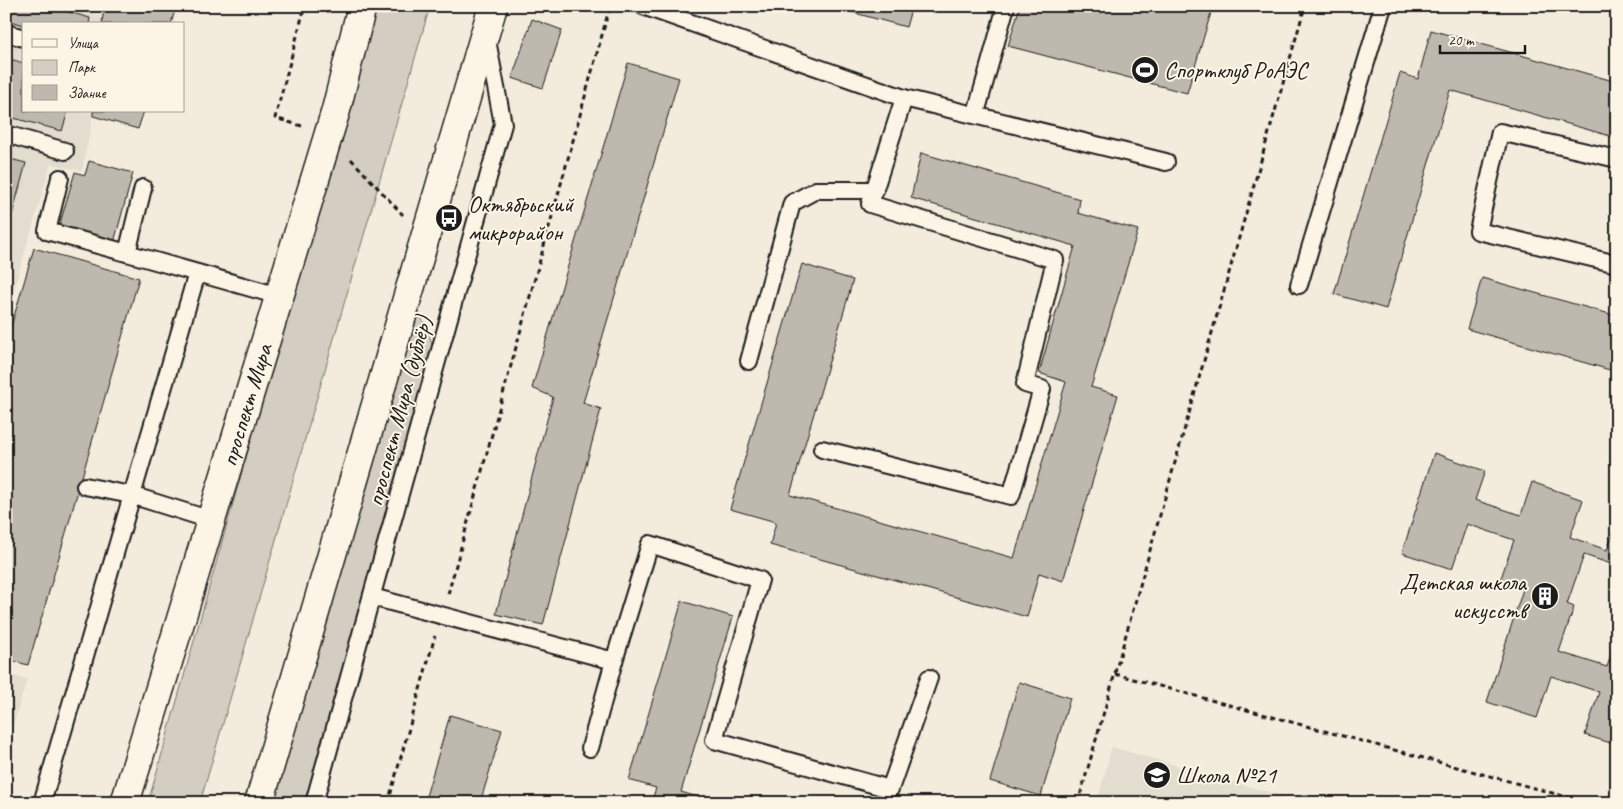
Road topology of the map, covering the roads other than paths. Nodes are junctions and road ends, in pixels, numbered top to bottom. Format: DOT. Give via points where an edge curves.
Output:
graph roads {
  1 [pos="362,6"];
  2 [pos="643,6"];
  3 [pos="1006,6"];
  4 [pos="1383,6"];
  5 [pos="489,18"];
  6 [pos="6,34"];
  7 [pos="22,38"];
  8 [pos="904,98"];
  9 [pos="976,113"];
  10 [pos="6,134"];
  11 [pos="65,151"];
  12 [pos="1617,159"];
  13 [pos="1166,162"];
  14 [pos="60,178"];
  15 [pos="143,188"];
  16 [pos="875,190"];
  17 [pos="127,253"];
  18 [pos="1617,264"];
  19 [pos="197,273"];
  20 [pos="1299,285"];
  21 [pos="279,296"];
  22 [pos="749,361"];
  23 [pos="822,449"];
  24 [pos="85,486"];
  25 [pos="131,495"];
  26 [pos="211,520"];
  27 [pos="372,596"];
  28 [pos="614,662"];
  29 [pos="929,678"];
  30 [pos="590,748"];
  31 [pos="42,803"];
  32 [pos="125,803"];
  33 [pos="259,803"];
  34 [pos="314,803"];
  1 -- 21 [label="main road, проспект Мира" via="336,110"];
  2 -- 8 [label="lane"];
  3 -- 9 [label="lane"];
  4 -- 20 [label="lane"];
  5 -- 27 [label="lane, проспект Мира (дублёр)" via="502,124"];
  5 -- 33 [label="main road"];
  6 -- 7 [label="lane"];
  8 -- 9 [label="lane"];
  8 -- 16 [label="lane"];
  9 -- 13 [label="lane"];
  10 -- 11 [label="lane"];
  12 -- 18 [label="lane" via="1500,132 1478,231"];
  14 -- 17 [label="lane" via="47,231"];
  15 -- 17 [label="lane"];
  16 -- 22 [label="lane" via="816,190 792,203"];
  16 -- 23 [label="lane" via="870,204 1055,260 1025,384 1042,389 1011,496"];
  17 -- 19 [label="lane"];
  19 -- 21 [label="lane"];
  19 -- 25 [label="lane"];
  21 -- 26 [label="main road, проспект Мира"];
  24 -- 25 [label="lane"];
  25 -- 26 [label="lane"];
  25 -- 31 [label="lane"];
  26 -- 32 [label="main road, проспект Мира"];
  27 -- 28 [label="lane"];
  27 -- 34 [label="lane, проспект Мира (дублёр)"];
  28 -- 29 [label="lane" via="650,544 760,580 714,740 890,789"];
  28 -- 30 [label="lane"];
}
